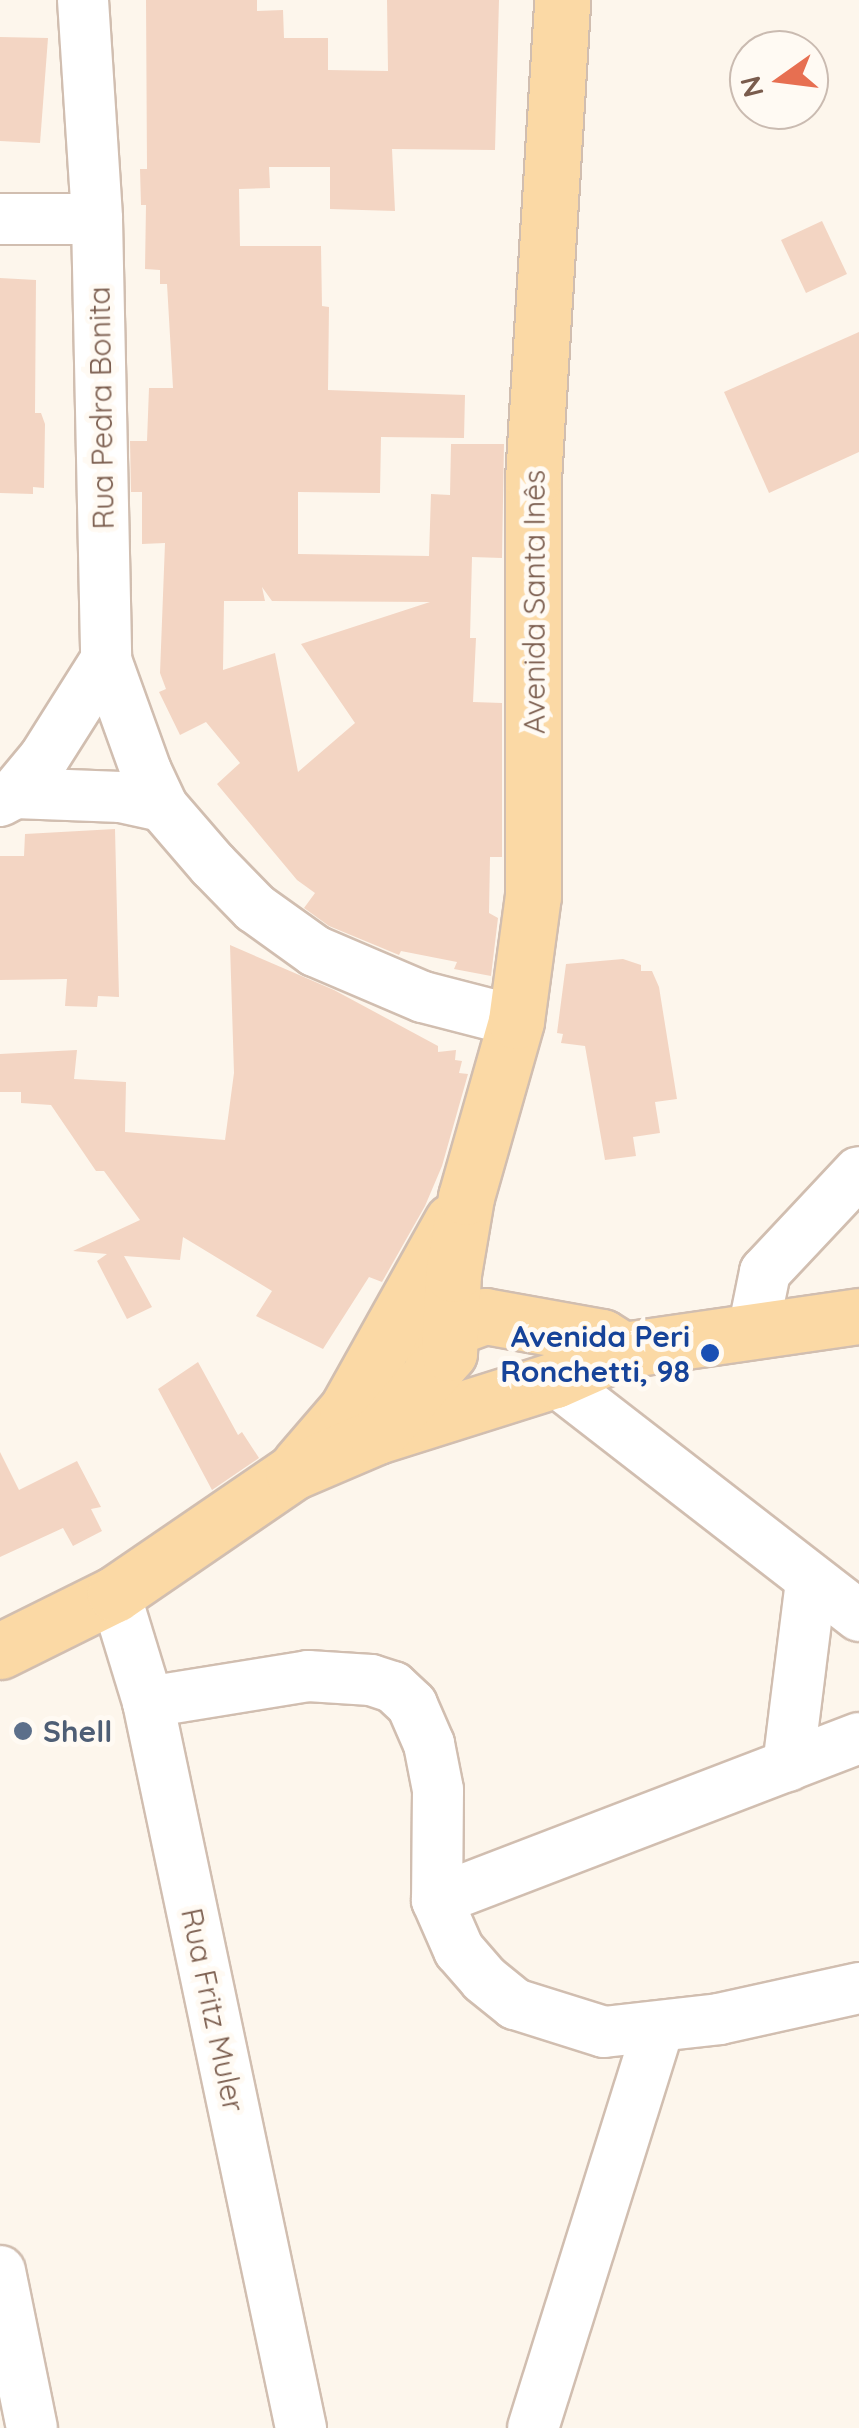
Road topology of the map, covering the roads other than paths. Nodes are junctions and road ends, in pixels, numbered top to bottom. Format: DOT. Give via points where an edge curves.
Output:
graph roads {
  1 [pos="83,0"];
  2 [pos="562,0"];
  3 [pos="0,218"];
  4 [pos="97,219"];
  5 [pos="106,660"];
  6 [pos="8,797"];
  7 [pos="162,806"];
  8 [pos="516,1021"];
  9 [pos="859,1172"];
  10 [pos="466,1197"];
  11 [pos="416,1280"];
  12 [pos="859,1316"];
  13 [pos="753,1332"];
  14 [pos="442,1340"];
  15 [pos="624,1350"];
  16 [pos="554,1380"];
  17 [pos="362,1422"];
  18 [pos="811,1582"];
  19 [pos="115,1594"];
  20 [pos="859,1616"];
  21 [pos="0,1651"];
  22 [pos="148,1702"];
  23 [pos="859,1738"];
  24 [pos="788,1766"];
  25 [pos="438,1900"];
  26 [pos="859,1988"];
  27 [pos="658,2029"];
  28 [pos="0,2271"];
  29 [pos="32,2428"];
  30 [pos="302,2428"];
  31 [pos="533,2428"];
  1 -- 4 [label="street, Rua Pedra Bonita"];
  2 -- 8 [label="main road, Avenida Santa Inês" via="532,479 534,876"];
  3 -- 4 [label="street"];
  4 -- 5 [label="street, Rua Pedra Bonita"];
  5 -- 6 [label="street" via="44,758"];
  5 -- 7 [label="street, Rua Pedra Bonita"];
  6 -- 7 [label="street" via="121,797"];
  7 -- 8 [label="street" via="255,908 315,951 423,997"];
  8 -- 10 [label="main road, Avenida Santa Inês"];
  9 -- 13 [label="street" via="764,1272"];
  10 -- 11 [label="main road, Avenida Santa Inês"];
  10 -- 14 [label="main road, Avenida Santa Inês"];
  11 -- 14 [label="main road"];
  11 -- 17 [label="main road, Avenida Santa Inês"];
  12 -- 13 [label="main road"];
  13 -- 15 [label="main road"];
  14 -- 15 [label="main road" via="485,1316 602,1338"];
  14 -- 16 [label="main road"];
  14 -- 17 [label="main road"];
  15 -- 16 [label="main road"];
  16 -- 17 [label="main road"];
  16 -- 18 [label="street"];
  17 -- 19 [label="main road"];
  18 -- 20 [label="street"];
  18 -- 24 [label="street"];
  19 -- 21 [label="main road"];
  19 -- 22 [label="street, Rua Fritz Muler"];
  22 -- 25 [label="street" via="308,1676 393,1687 412,1705 429,1744 438,1790"];
  22 -- 30 [label="street, Rua Fritz Muler"];
  23 -- 24 [label="street"];
  24 -- 25 [label="street"];
  25 -- 27 [label="street" via="459,1950 515,2004 604,2032"];
  26 -- 27 [label="street"];
  27 -- 31 [label="street"];
  28 -- 29 [label="street"];
}
